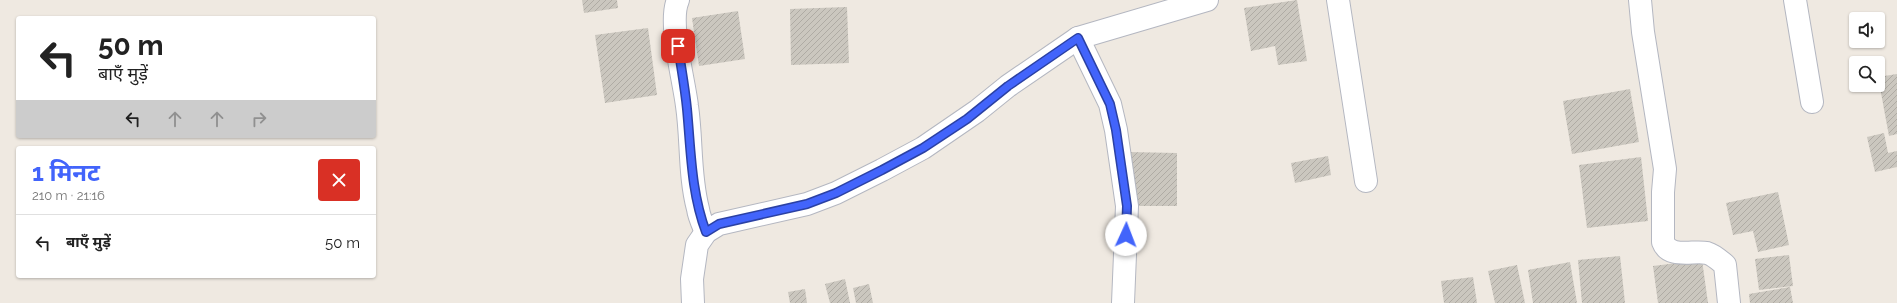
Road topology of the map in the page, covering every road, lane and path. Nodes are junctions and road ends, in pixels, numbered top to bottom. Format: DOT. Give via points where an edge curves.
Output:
graph roads {
  1 [pos="678,0"];
  2 [pos="1207,0"];
  3 [pos="1338,0"];
  4 [pos="1640,0"];
  5 [pos="1795,0"];
  6 [pos="1078,38"];
  7 [pos="1812,102"];
  8 [pos="1366,181"];
  9 [pos="706,232"];
  10 [pos="693,303"];
  11 [pos="1123,303"];
  12 [pos="1729,303"];
  1 -- 9 [label="street" via="675,6 676,33 687,107 694,189"];
  2 -- 6 [label="street"];
  3 -- 8 [label="street"];
  4 -- 12 [label="street" via="1665,169 1662,192 1665,246 1674,252 1705,253 1720,260 1725,265"];
  5 -- 7 [label="street"];
  6 -- 9 [label="street" via="1008,86 965,120 923,148 882,170 807,204 719,224"];
  6 -- 11 [label="street" via="1110,104 1117,136 1127,206"];
  9 -- 10 [label="street" via="697,245 692,279"];
}
